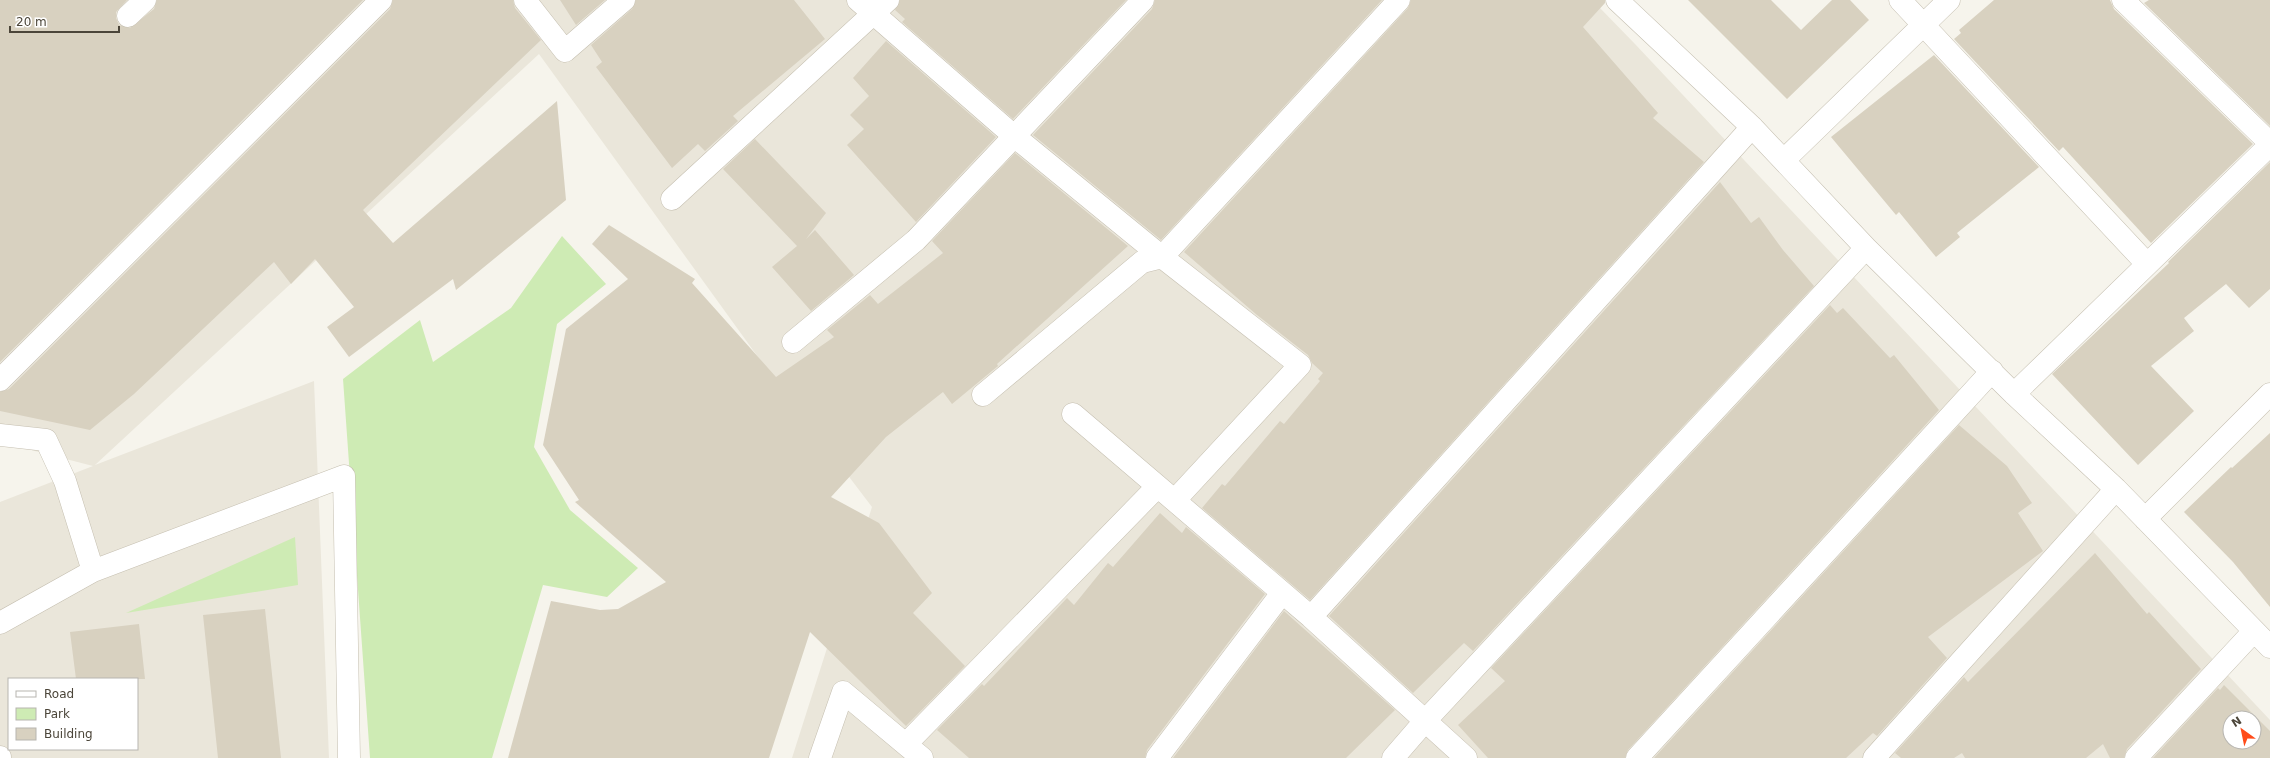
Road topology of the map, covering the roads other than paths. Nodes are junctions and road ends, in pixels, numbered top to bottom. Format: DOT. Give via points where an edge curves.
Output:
graph roads {
  1 [pos="145,0"];
  2 [pos="381,0"];
  3 [pos="526,0"];
  4 [pos="624,0"];
  5 [pos="1143,0"];
  6 [pos="1399,0"];
  7 [pos="1617,0"];
  8 [pos="1900,0"];
  9 [pos="1949,0"];
  10 [pos="2123,0"];
  11 [pos="873,5"];
  12 [pos="128,16"];
  13 [pos="1923,23"];
  14 [pos="1752,127"];
  15 [pos="1014,136"];
  16 [pos="2270,144"];
  17 [pos="1784,160"];
  18 [pos="672,199"];
  19 [pos="1866,248"];
  20 [pos="1162,257"];
  21 [pos="2147,264"];
  22 [pos="794,342"];
  23 [pos="1992,371"];
  24 [pos="0,380"];
  25 [pos="2014,394"];
  26 [pos="2270,394"];
  27 [pos="983,395"];
  28 [pos="1073,414"];
  29 [pos="0,435"];
  30 [pos="1157,487"];
  31 [pos="2116,489"];
  32 [pos="1175,500"];
  33 [pos="2145,519"];
  34 [pos="93,571"];
  35 [pos="1282,593"];
  36 [pos="1311,618"];
  37 [pos="0,623"];
  38 [pos="2254,631"];
  39 [pos="2270,647"];
  40 [pos="1425,721"];
  41 [pos="915,751"];
  42 [pos="349,758"];
  43 [pos="820,758"];
  44 [pos="1157,758"];
  45 [pos="1393,758"];
  46 [pos="1466,758"];
  47 [pos="1637,758"];
  48 [pos="1874,758"];
  49 [pos="2136,758"];
  1 -- 12 [label="street"];
  2 -- 24 [label="street"];
  3 -- 4 [label="street" via="565,51"];
  5 -- 15 [label="street"];
  6 -- 20 [label="street"];
  7 -- 14 [label="street"];
  8 -- 13 [label="street"];
  9 -- 13 [label="street"];
  10 -- 16 [label="street"];
  11 -- 15 [label="street"];
  11 -- 18 [label="street"];
  13 -- 17 [label="street"];
  13 -- 21 [label="street"];
  14 -- 17 [label="street"];
  14 -- 36 [label="street"];
  15 -- 20 [label="street"];
  15 -- 22 [label="street" via="916,240"];
  16 -- 21 [label="street"];
  17 -- 19 [label="street"];
  19 -- 23 [label="street"];
  19 -- 40 [label="street"];
  20 -- 27 [label="street" via="1142,262"];
  20 -- 32 [label="street" via="1300,365"];
  21 -- 25 [label="street"];
  23 -- 25 [label="street"];
  23 -- 47 [label="street"];
  25 -- 31 [label="street"];
  26 -- 33 [label="street"];
  28 -- 30 [label="street"];
  29 -- 34 [label="street" via="46,440 65,481"];
  30 -- 32 [label="street"];
  30 -- 41 [label="street"];
  31 -- 33 [label="street"];
  31 -- 48 [label="street"];
  32 -- 35 [label="street"];
  33 -- 38 [label="street"];
  34 -- 37 [label="street"];
  34 -- 42 [label="street" via="344,476"];
  35 -- 36 [label="street"];
  35 -- 44 [label="street"];
  36 -- 40 [label="street"];
  38 -- 39 [label="street"];
  38 -- 49 [label="street"];
  40 -- 45 [label="street"];
  40 -- 46 [label="street"];
  41 -- 43 [label="street" via="843,692"];
}
